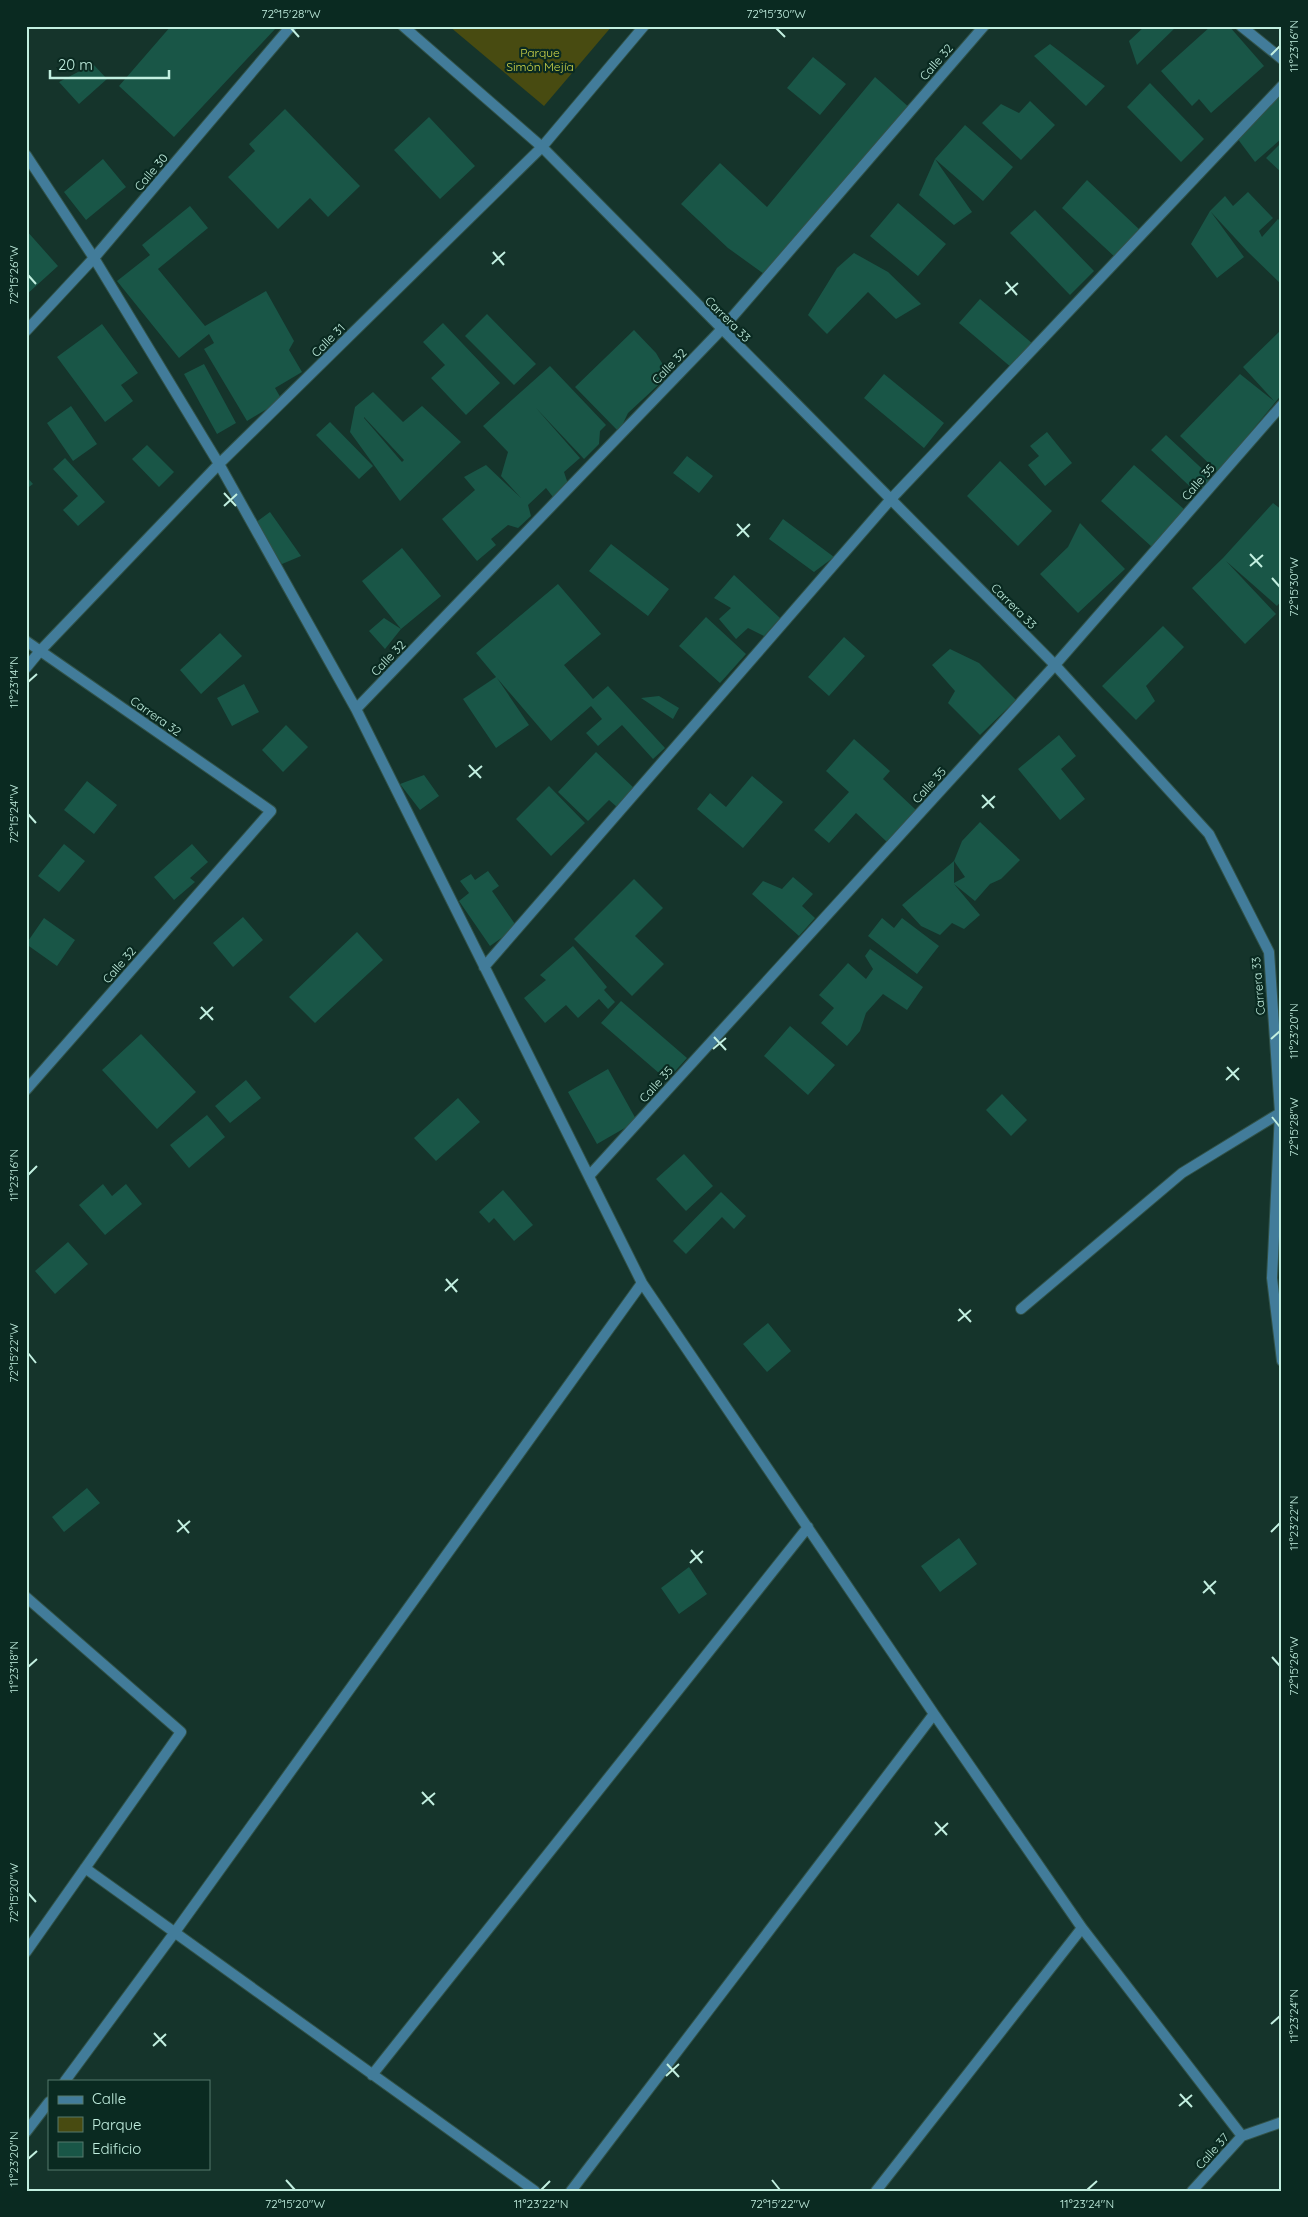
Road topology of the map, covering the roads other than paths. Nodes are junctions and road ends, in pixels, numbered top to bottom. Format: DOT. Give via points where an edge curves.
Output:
graph roads {
  1 [pos="291,26"];
  2 [pos="403,26"];
  3 [pos="644,26"];
  4 [pos="984,26"];
  5 [pos="1241,26"];
  6 [pos="1282,59"];
  7 [pos="1282,86"];
  8 [pos="542,147"];
  9 [pos="26,156"];
  10 [pos="94,258"];
  11 [pos="721,330"];
  12 [pos="26,332"];
  13 [pos="1282,405"];
  14 [pos="219,464"];
  15 [pos="891,500"];
  16 [pos="26,641"];
  17 [pos="40,651"];
  18 [pos="1055,665"];
  19 [pos="26,668"];
  20 [pos="356,709"];
  21 [pos="271,811"];
  22 [pos="484,966"];
  23 [pos="26,1090"];
  24 [pos="1280,1113"];
  25 [pos="589,1176"];
  26 [pos="642,1284"];
  27 [pos="1021,1309"];
  28 [pos="1282,1361"];
  29 [pos="808,1527"];
  30 [pos="26,1597"];
  31 [pos="934,1714"];
  32 [pos="85,1868"];
  33 [pos="1082,1928"];
  34 [pos="175,1932"];
  35 [pos="26,1952"];
  36 [pos="372,2076"];
  37 [pos="65,2080"];
  38 [pos="48,2103"];
  39 [pos="1282,2122"];
  40 [pos="26,2132"];
  41 [pos="1242,2136"];
  42 [pos="535,2191"];
  43 [pos="571,2191"];
  44 [pos="876,2191"];
  45 [pos="1192,2191"];
  1 -- 10 [label="street, Calle 30"];
  2 -- 8 [label="street, Carrera 33"];
  3 -- 8 [label="street, Calle 31"];
  4 -- 11 [label="street, Calle 32"];
  5 -- 6 [label="street"];
  7 -- 15 [label="street"];
  8 -- 11 [label="street, Carrera 33"];
  8 -- 14 [label="street, Calle 31"];
  9 -- 10 [label="street"];
  10 -- 12 [label="street, Calle 30"];
  10 -- 14 [label="street"];
  11 -- 15 [label="street, Carrera 33"];
  11 -- 20 [label="street, Calle 32"];
  13 -- 18 [label="street, Calle 35"];
  14 -- 17 [label="street, Calle 31"];
  14 -- 20 [label="street"];
  15 -- 18 [label="street, Carrera 33"];
  15 -- 22 [label="street"];
  16 -- 17 [label="street, Carrera 32"];
  17 -- 19 [label="street, Calle 31"];
  17 -- 21 [label="street, Carrera 32"];
  18 -- 24 [label="street, Carrera 33" via="1209,834 1269,952"];
  18 -- 25 [label="street, Calle 35"];
  20 -- 22 [label="street"];
  21 -- 23 [label="street, Calle 32"];
  22 -- 25 [label="street"];
  24 -- 27 [label="street" via="1182,1173"];
  24 -- 28 [label="street, Carrera 33" via="1272,1278"];
  25 -- 26 [label="street"];
  26 -- 29 [label="street"];
  26 -- 34 [label="street"];
  29 -- 31 [label="street"];
  29 -- 36 [label="street"];
  30 -- 32 [label="street" via="181,1732"];
  31 -- 33 [label="street"];
  31 -- 43 [label="street"];
  32 -- 34 [label="street"];
  32 -- 35 [label="street"];
  33 -- 41 [label="street"];
  33 -- 44 [label="street"];
  34 -- 36 [label="street"];
  34 -- 37 [label="street"];
  36 -- 42 [label="street"];
  38 -- 40 [label="street"];
  39 -- 41 [label="street, Calle 37"];
  41 -- 45 [label="street, Calle 37"];
}
